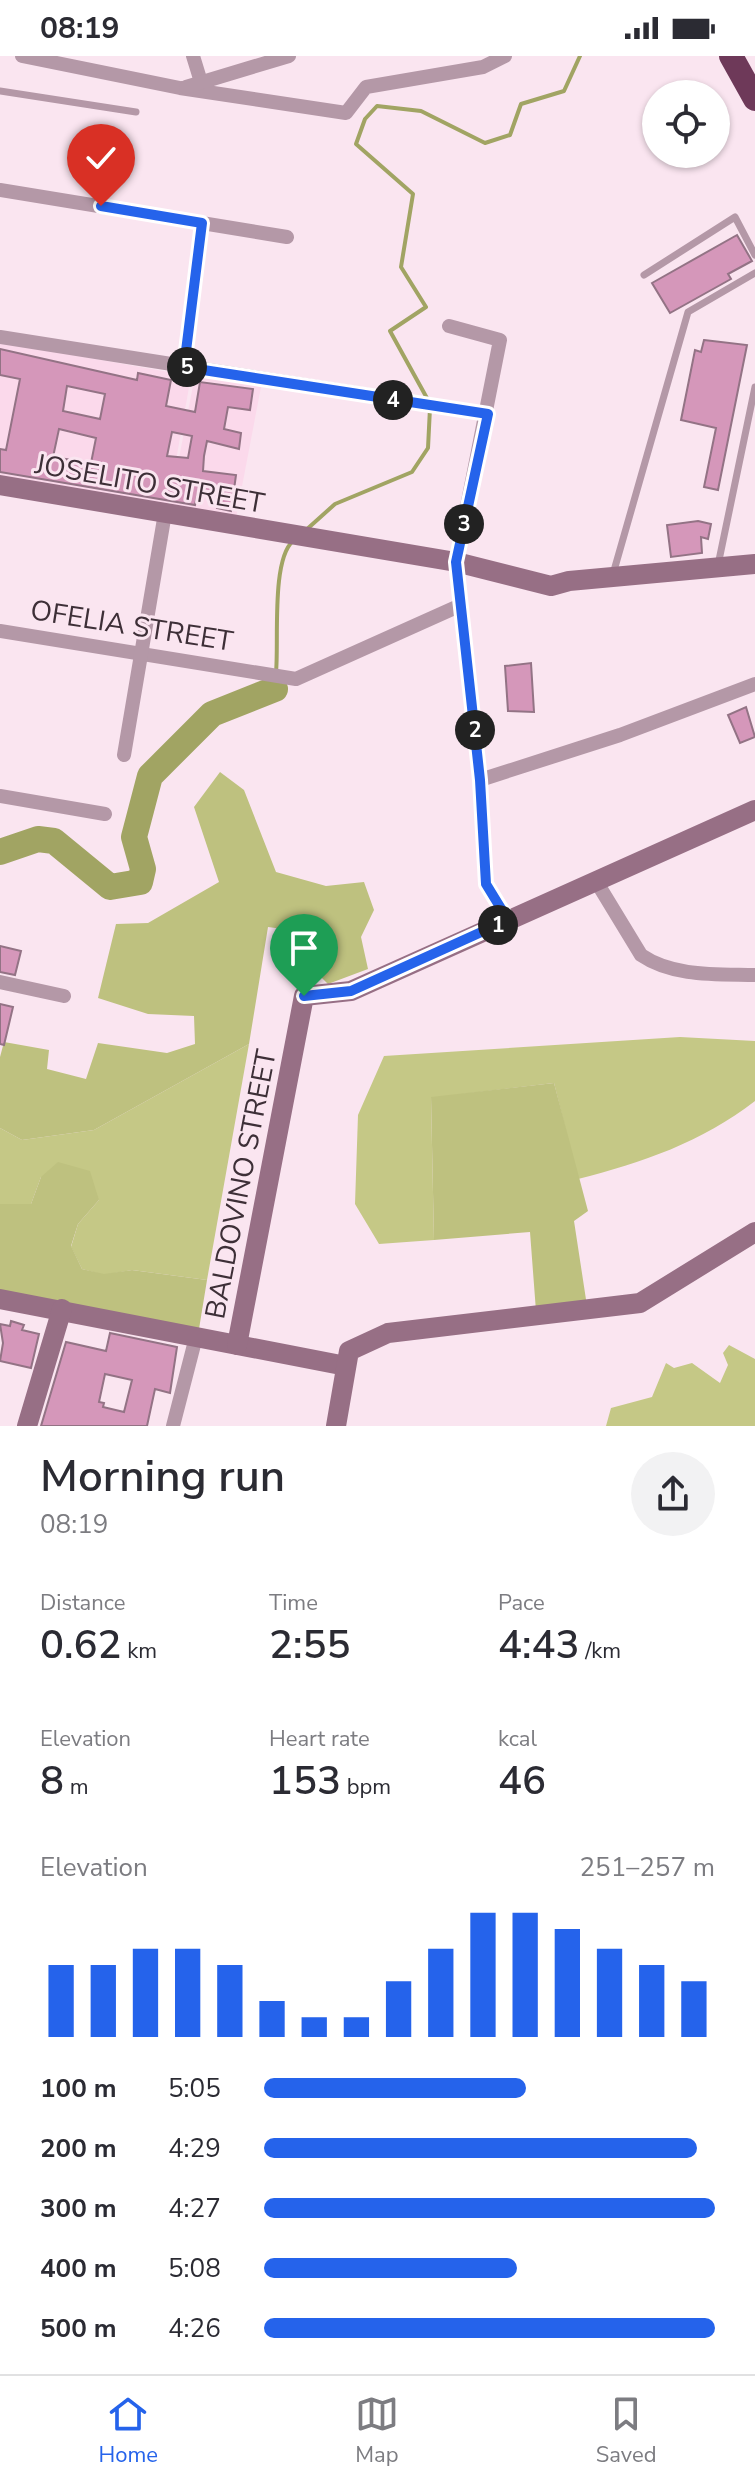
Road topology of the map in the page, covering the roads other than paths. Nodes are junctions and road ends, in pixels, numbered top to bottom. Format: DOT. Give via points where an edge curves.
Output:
graph roads {
  1 [pos="22,56"];
  2 [pos="193,56"];
  3 [pos="289,56"];
  4 [pos="505,56"];
  5 [pos="732,56"];
  6 [pos="201,82"];
  7 [pos="180,88"];
  8 [pos="0,91"];
  9 [pos="755,99"];
  10 [pos="136,112"];
  11 [pos="0,190"];
  12 [pos="202,223"];
  13 [pos="287,237"];
  14 [pos="755,255"];
  15 [pos="755,273"];
  16 [pos="644,275"];
  17 [pos="449,326"];
  18 [pos="0,337"];
  19 [pos="184,367"];
  20 [pos="755,387"];
  21 [pos="488,414"];
  22 [pos="0,485"];
  23 [pos="165,513"];
  24 [pos="456,562"];
  25 [pos="755,564"];
  26 [pos="717,568"];
  27 [pos="612,576"];
  28 [pos="461,605"];
  29 [pos="0,631"];
  30 [pos="141,653"];
  31 [pos="755,684"];
  32 [pos="124,755"];
  33 [pos="480,780"];
  34 [pos="0,796"];
  35 [pos="755,810"];
  36 [pos="105,814"];
  37 [pos="596,881"];
  38 [pos="508,920"];
  39 [pos="755,975"];
  40 [pos="0,982"];
  41 [pos="64,996"];
  42 [pos="755,1232"];
  43 [pos="0,1299"];
  44 [pos="62,1309"];
  45 [pos="196,1337"];
  46 [pos="237,1345"];
  47 [pos="346,1366"];
  48 [pos="27,1426"];
  49 [pos="173,1426"];
  50 [pos="336,1426"];
  1 -- 7 [label="street"];
  2 -- 6 [label="street"];
  3 -- 6 [label="street"];
  4 -- 7 [label="street" via="483,67 366,87 346,113"];
  5 -- 9 [label="highway"];
  6 -- 7 [label="street"];
  8 -- 10 [label="lane"];
  11 -- 12 [label="street"];
  12 -- 13 [label="street"];
  12 -- 19 [label="street"];
  14 -- 16 [label="lane" via="735,217"];
  15 -- 27 [label="lane" via="688,312"];
  17 -- 21 [label="street" via="500,340"];
  18 -- 19 [label="street"];
  19 -- 21 [label="street"];
  20 -- 26 [label="lane"];
  21 -- 24 [label="street"];
  22 -- 23 [label="street, JOSELITO STREET"];
  23 -- 24 [label="street, JOSELITO STREET"];
  23 -- 30 [label="street"];
  24 -- 27 [label="street, JOSELITO STREET" via="551,586"];
  24 -- 28 [label="street"];
  25 -- 26 [label="street, JOSELITO STREET"];
  26 -- 27 [label="street, JOSELITO STREET"];
  28 -- 30 [label="street, OFELIA STREET" via="296,679"];
  28 -- 33 [label="street"];
  29 -- 30 [label="street, OFELIA STREET"];
  30 -- 32 [label="street"];
  31 -- 33 [label="street"];
  33 -- 38 [label="street" via="486,884"];
  34 -- 36 [label="street"];
  35 -- 37 [label="street, BALDOVINO STREET"];
  37 -- 38 [label="street, BALDOVINO STREET"];
  37 -- 39 [label="street" via="641,955 651,962 685,971"];
  38 -- 46 [label="street, BALDOVINO STREET" via="351,991 304,996"];
  40 -- 41 [label="street"];
  42 -- 47 [label="street" via="640,1303 388,1333 351,1347"];
  43 -- 44 [label="street"];
  44 -- 45 [label="street"];
  44 -- 48 [label="street"];
  45 -- 46 [label="street"];
  45 -- 49 [label="street"];
  46 -- 47 [label="street"];
  47 -- 50 [label="street"];
}
